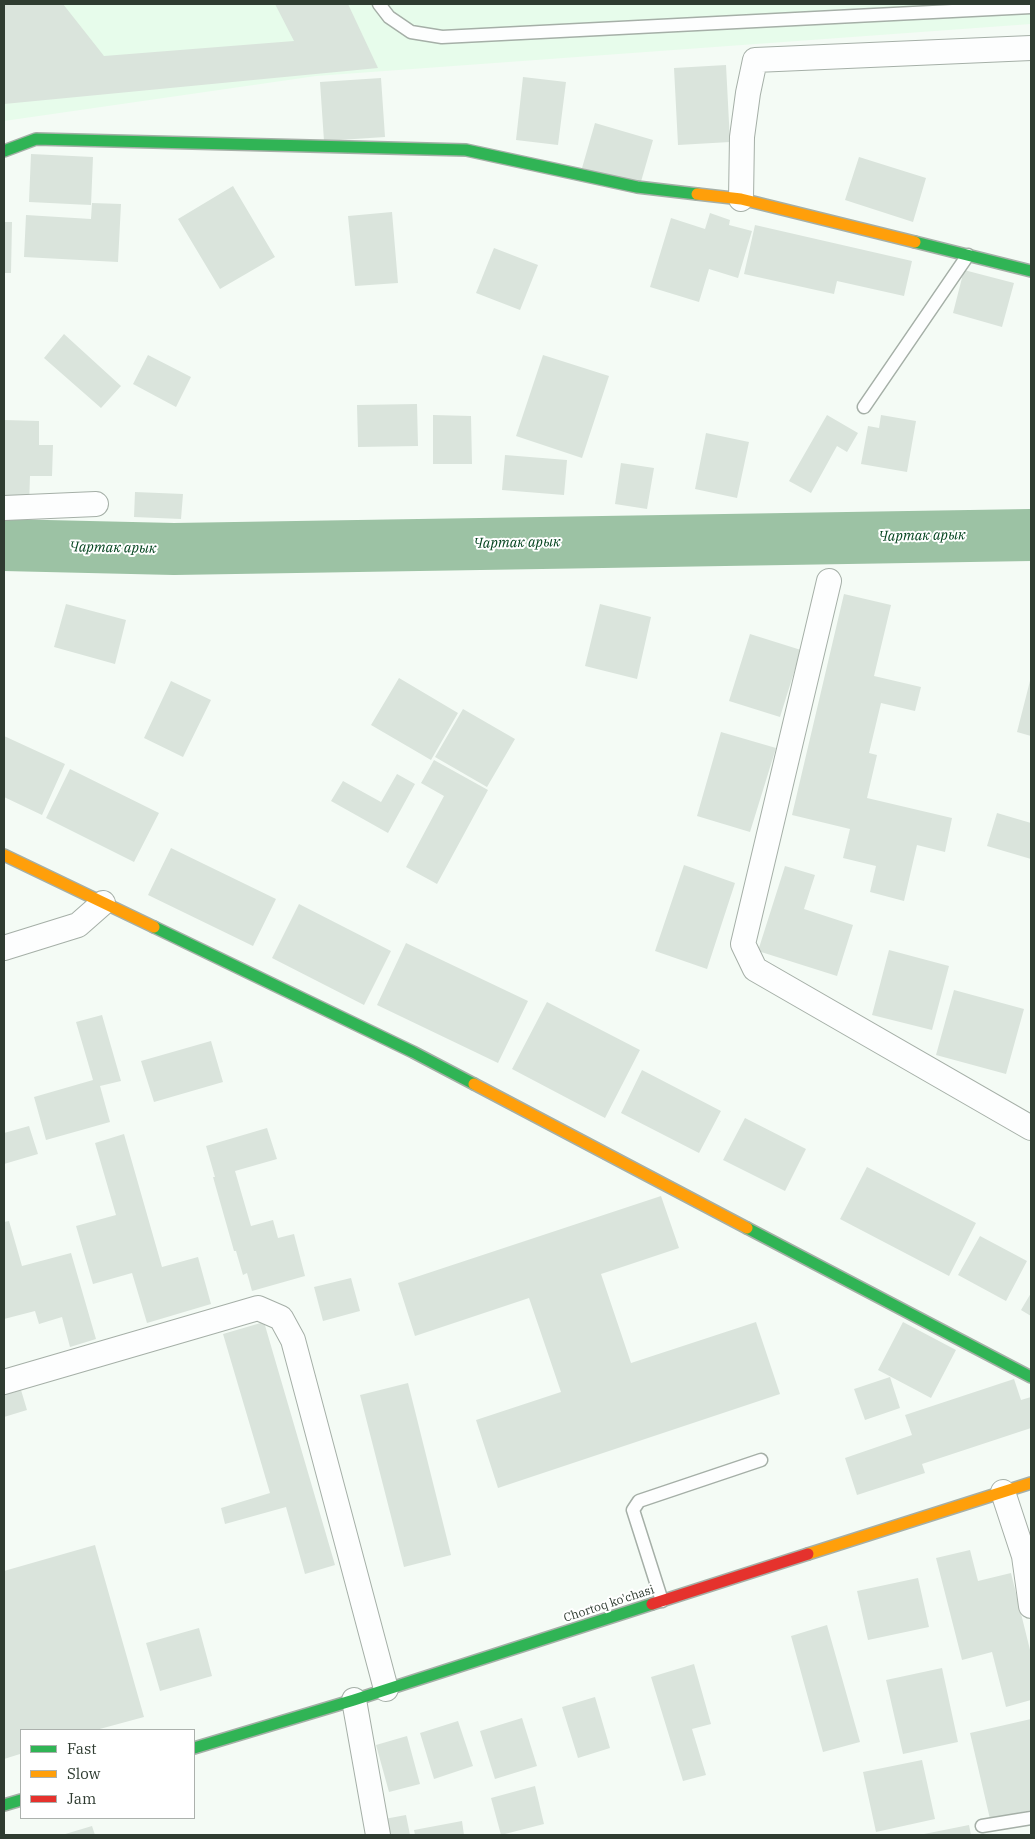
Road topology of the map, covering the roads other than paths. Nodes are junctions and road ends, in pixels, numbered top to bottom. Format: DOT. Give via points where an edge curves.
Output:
graph roads {
  1 [pos="379,4"];
  2 [pos="1031,7"];
  3 [pos="1031,48"];
  4 [pos="4,151"];
  5 [pos="741,199"];
  6 [pos="968,255"];
  7 [pos="1031,271"];
  8 [pos="864,407"];
  9 [pos="96,504"];
  10 [pos="4,508"];
  11 [pos="829,581"];
  12 [pos="4,855"];
  13 [pos="103,903"];
  14 [pos="4,948"];
  15 [pos="1031,1128"];
  16 [pos="1031,1377"];
  17 [pos="4,1382"];
  18 [pos="761,1460"];
  19 [pos="1031,1483"];
  20 [pos="1003,1492"];
  21 [pos="662,1601"];
  22 [pos="1031,1606"];
  23 [pos="386,1690"];
  24 [pos="354,1700"];
  25 [pos="195,1748"];
  26 [pos="20,1800"];
  27 [pos="4,1805"];
  28 [pos="1031,1818"];
  29 [pos="982,1826"];
  30 [pos="378,1835"];
  1 -- 2 [label="lane" via="389,17 411,32 442,36"];
  3 -- 5 [label="street" via="755,60 742,137"];
  4 -- 5 [label="street" via="36,139 466,150 637,187"];
  5 -- 6 [label="street"];
  6 -- 7 [label="street"];
  6 -- 8 [label="lane"];
  9 -- 10 [label="street"];
  11 -- 15 [label="street" via="743,944 755,969"];
  12 -- 13 [label="street"];
  13 -- 14 [label="street" via="78,925"];
  13 -- 16 [label="street" via="413,1052"];
  17 -- 23 [label="street" via="258,1308 281,1318 293,1340"];
  18 -- 21 [label="lane" via="638,1500 633,1510"];
  19 -- 20 [label="street, Chortoq ko'chasi"];
  20 -- 21 [label="street, Chortoq ko'chasi"];
  20 -- 22 [label="street" via="1024,1556"];
  21 -- 23 [label="street, Chortoq ko'chasi"];
  23 -- 24 [label="street, Chortoq ko'chasi"];
  24 -- 25 [label="street, Chortoq ko'chasi"];
  24 -- 30 [label="street"];
  26 -- 27 [label="street"];
  28 -- 29 [label="lane"];
}
